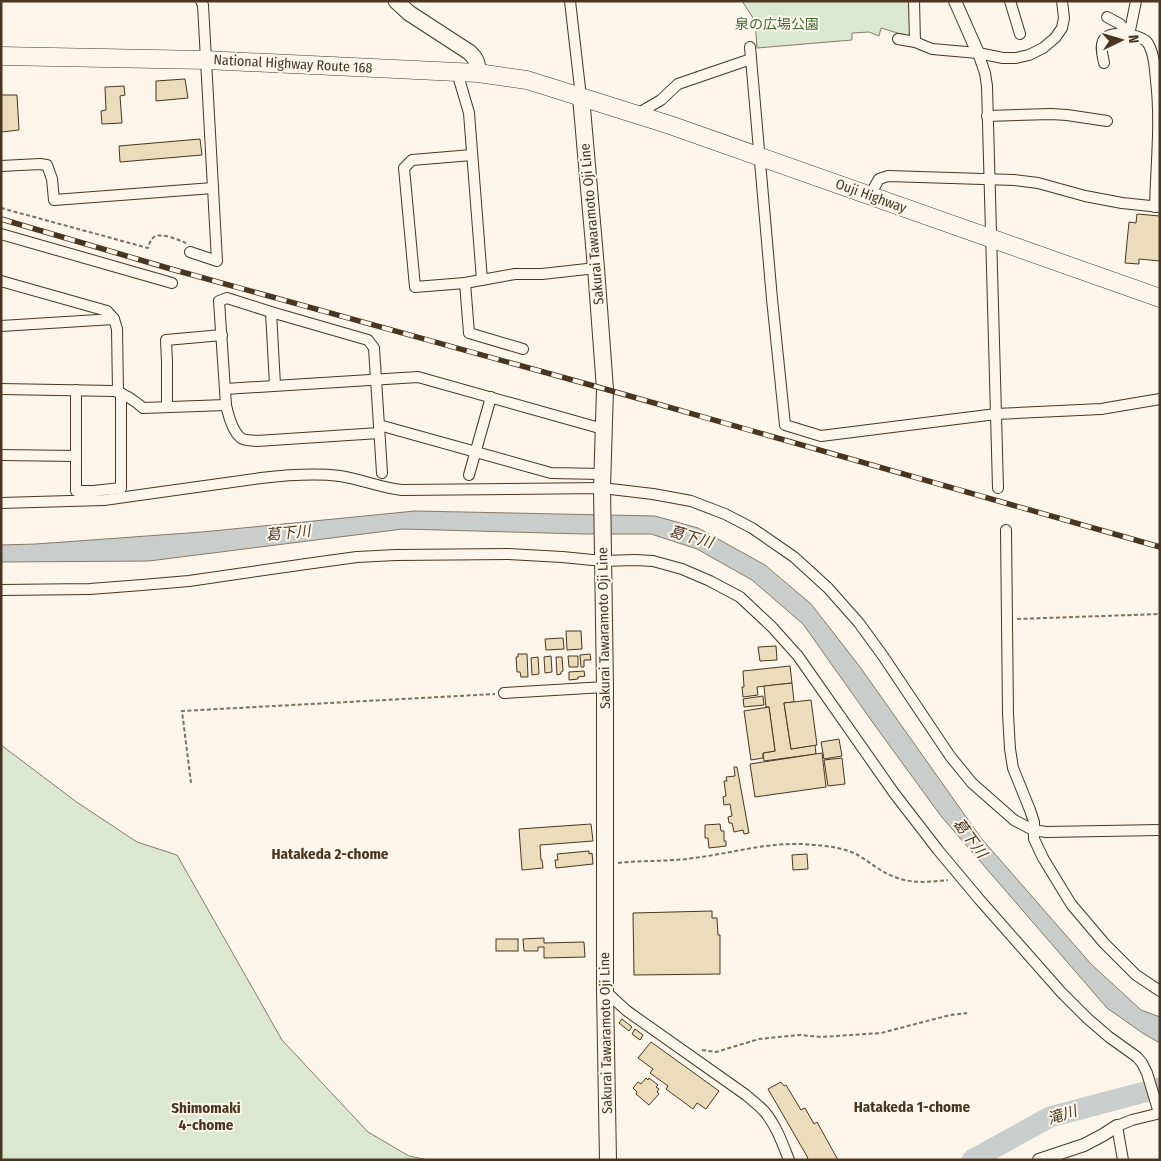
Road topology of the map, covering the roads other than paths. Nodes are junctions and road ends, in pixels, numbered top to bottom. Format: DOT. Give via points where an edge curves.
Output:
graph roads {
  1 [pos="201,1"];
  2 [pos="396,1"];
  3 [pos="570,1"];
  4 [pos="914,1"];
  5 [pos="955,1"];
  6 [pos="1010,1"];
  7 [pos="1062,1"];
  8 [pos="1136,1"];
  9 [pos="1107,17"];
  10 [pos="1020,34"];
  11 [pos="1129,35"];
  12 [pos="898,39"];
  13 [pos="915,42"];
  14 [pos="750,46"];
  15 [pos="978,53"];
  16 [pos="1,56"];
  17 [pos="751,59"];
  18 [pos="206,60"];
  19 [pos="1104,63"];
  20 [pos="457,72"];
  21 [pos="478,73"];
  22 [pos="581,97"];
  23 [pos="637,114"];
  24 [pos="988,116"];
  25 [pos="1107,121"];
  26 [pos="472,155"];
  27 [pos="760,157"];
  28 [pos="1,166"];
  29 [pos="989,180"];
  30 [pos="213,188"];
  31 [pos="870,195"];
  32 [pos="1158,207"];
  33 [pos="1,234"];
  34 [pos="991,239"];
  35 [pos="190,248"];
  36 [pos="596,268"];
  37 [pos="482,280"];
  38 [pos="1,281"];
  39 [pos="465,282"];
  40 [pos="172,283"];
  41 [pos="1160,298"];
  42 [pos="271,312"];
  43 [pos="114,318"];
  44 [pos="1,326"];
  45 [pos="222,335"];
  46 [pos="523,349"];
  47 [pos="376,379"];
  48 [pos="275,385"];
  49 [pos="225,388"];
  50 [pos="1,389"];
  51 [pos="76,390"];
  52 [pos="120,392"];
  53 [pos="491,397"];
  54 [pos="1160,399"];
  55 [pos="226,405"];
  56 [pos="167,407"];
  57 [pos="996,414"];
  58 [pos="379,429"];
  59 [pos="603,429"];
  60 [pos="476,452"];
  61 [pos="1,455"];
  62 [pos="76,456"];
  63 [pos="382,473"];
  64 [pos="469,475"];
  65 [pos="602,481"];
  66 [pos="998,488"];
  67 [pos="1,503"];
  68 [pos="1006,530"];
  69 [pos="603,561"];
  70 [pos="1,590"];
  71 [pos="605,687"];
  72 [pos="504,693"];
  73 [pos="1033,830"];
  74 [pos="1160,830"];
  75 [pos="605,990"];
  76 [pos="1160,991"];
  77 [pos="1159,1113"];
  78 [pos="1117,1126"];
  79 [pos="608,1160"];
  80 [pos="789,1160"];
  81 [pos="1039,1160"];
  82 [pos="1123,1160"];
  1 -- 18 [label="street"];
  2 -- 21 [label="main road" via="470,52 478,63"];
  3 -- 22 [label="street"];
  4 -- 13 [label="street"];
  5 -- 15 [label="street"];
  6 -- 10 [label="street"];
  7 -- 15 [label="street" via="1062,28 1043,48 1016,58"];
  8 -- 11 [label="street"];
  9 -- 11 [label="street" via="1120,24"];
  11 -- 19 [label="street" via="1121,33 1105,38 1102,43"];
  11 -- 32 [label="street" via="1147,42 1153,57 1158,101"];
  12 -- 13 [label="street"];
  13 -- 15 [label="street" via="932,49"];
  14 -- 17 [label="street"];
  15 -- 24 [label="street" via="985,73"];
  16 -- 18 [label="highway, National Highway Route 168"];
  17 -- 23 [label="street" via="678,84 661,100"];
  17 -- 27 [label="street"];
  18 -- 20 [label="highway, National Highway Route 168"];
  18 -- 30 [label="street"];
  20 -- 21 [label="highway, National Highway Route 168"];
  20 -- 26 [label="street" via="469,113"];
  21 -- 22 [label="highway, National Highway Route 168" via="527,80"];
  22 -- 23 [label="highway, Ouji Highway"];
  22 -- 36 [label="main road, Sakurai Tawaramoto Oji Line"];
  23 -- 27 [label="highway, Ouji Highway"];
  24 -- 25 [label="street" via="1067,114"];
  24 -- 29 [label="street"];
  26 -- 37 [label="street"];
  26 -- 39 [label="street" via="412,160 404,168 415,287"];
  27 -- 31 [label="highway, Ouji Highway"];
  27 -- 57 [label="street" via="785,425 821,436"];
  28 -- 30 [label="street" via="47,165 54,200"];
  29 -- 31 [label="street" via="888,176 879,179"];
  29 -- 32 [label="street" via="1038,183 1085,196"];
  29 -- 34 [label="street"];
  30 -- 35 [label="street" via="218,261"];
  31 -- 34 [label="highway, Ouji Highway"];
  33 -- 40 [label="street"];
  34 -- 41 [label="highway, Ouji Highway"];
  34 -- 57 [label="street"];
  36 -- 37 [label="street" via="515,274"];
  36 -- 59 [label="main road, Sakurai Tawaramoto Oji Line" via="605,389"];
  37 -- 39 [label="street"];
  38 -- 43 [label="street" via="107,311"];
  39 -- 46 [label="street" via="470,333"];
  42 -- 45 [label="street" via="227,298 219,301"];
  42 -- 47 [label="street" via="368,340 374,348"];
  42 -- 48 [label="street"];
  43 -- 44 [label="street"];
  43 -- 52 [label="street"];
  45 -- 49 [label="street"];
  45 -- 56 [label="street" via="166,340"];
  47 -- 48 [label="street"];
  47 -- 53 [label="street" via="418,376"];
  47 -- 58 [label="street"];
  48 -- 49 [label="street"];
  49 -- 55 [label="street"];
  50 -- 51 [label="street"];
  51 -- 52 [label="street"];
  51 -- 62 [label="street"];
  52 -- 56 [label="street" via="143,408"];
  52 -- 62 [label="street" via="121,488 76,491"];
  53 -- 59 [label="street"];
  53 -- 60 [label="street"];
  54 -- 57 [label="street" via="1100,410"];
  55 -- 56 [label="street"];
  55 -- 58 [label="street" via="237,433 248,440"];
  57 -- 66 [label="street"];
  58 -- 60 [label="street"];
  58 -- 63 [label="street"];
  59 -- 65 [label="main road, Sakurai Tawaramoto Oji Line"];
  60 -- 64 [label="street"];
  60 -- 65 [label="street" via="551,473"];
  61 -- 62 [label="street"];
  65 -- 67 [label="street" via="402,490 339,476 284,475 104,500"];
  65 -- 69 [label="main road, Sakurai Tawaramoto Oji Line"];
  65 -- 73 [label="street" via="691,500 752,528 794,557 859,623 972,783 1014,820"];
  68 -- 73 [label="street" via="1010,749 1013,768 1034,822"];
  69 -- 70 [label="street" via="508,554 396,555 314,562 142,585"];
  69 -- 71 [label="main road, Sakurai Tawaramoto Oji Line"];
  69 -- 77 [label="street" via="653,561 682,569 740,597 772,627 798,656 894,793 962,879 1061,992 1142,1063"];
  71 -- 72 [label="street"];
  71 -- 75 [label="main road, Sakurai Tawaramoto Oji Line"];
  73 -- 74 [label="street"];
  73 -- 76 [label="street" via="1042,858 1070,904 1136,975"];
  75 -- 79 [label="main road, Sakurai Tawaramoto Oji Line"];
  75 -- 80 [label="street" via="627,1011 746,1095 772,1122"];
  77 -- 78 [label="street"];
  78 -- 81 [label="street" via="1084,1145"];
  78 -- 82 [label="street"];
}
